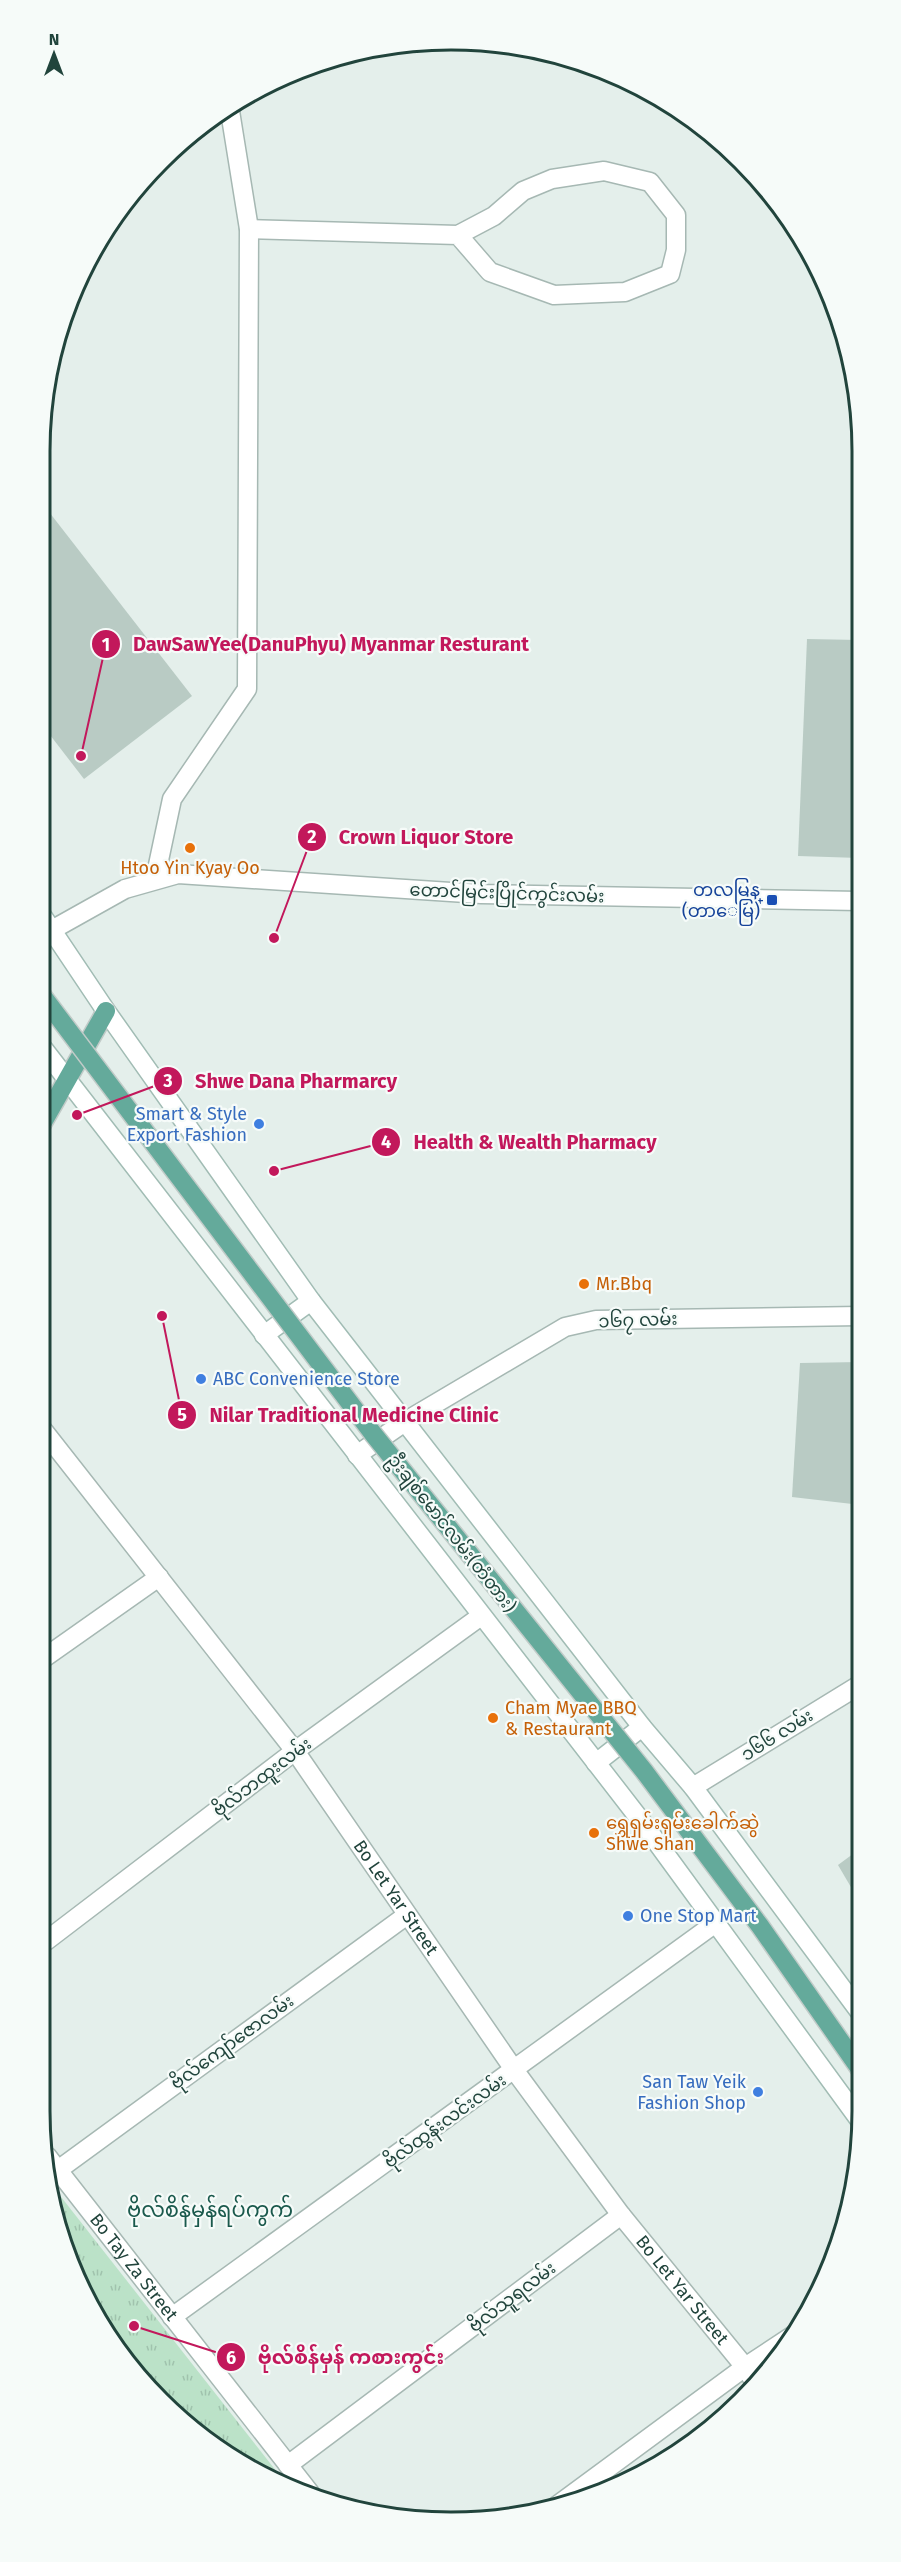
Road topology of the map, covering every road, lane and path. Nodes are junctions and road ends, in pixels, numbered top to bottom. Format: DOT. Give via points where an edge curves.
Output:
graph roads {
  1 [pos="231,115"];
  2 [pos="249,229"];
  3 [pos="458,236"];
  4 [pos="154,879"];
  5 [pos="852,901"];
  6 [pos="50,924"];
  7 [pos="50,933"];
  8 [pos="50,1006"];
  9 [pos="106,1011"];
  10 [pos="50,1058"];
  11 [pos="66,1081"];
  12 [pos="50,1110"];
  13 [pos="311,1302"];
  14 [pos="852,1316"];
  15 [pos="264,1335"];
  16 [pos="406,1421"];
  17 [pos="50,1439"];
  18 [pos="357,1455"];
  19 [pos="159,1577"];
  20 [pos="481,1616"];
  21 [pos="50,1654"];
  22 [pos="852,1689"];
  23 [pos="642,1727"];
  24 [pos="295,1751"];
  25 [pos="596,1763"];
  26 [pos="693,1787"];
  27 [pos="407,1915"];
  28 [pos="717,1922"];
  29 [pos="50,1938"];
  30 [pos="852,2002"];
  31 [pos="852,2058"];
  32 [pos="515,2071"];
  33 [pos="852,2110"];
  34 [pos="52,2163"];
  35 [pos="53,2164"];
  36 [pos="621,2215"];
  37 [pos="172,2317"];
  38 [pos="775,2347"];
  39 [pos="745,2367"];
  40 [pos="751,2377"];
  41 [pos="288,2465"];
  42 [pos="303,2484"];
  43 [pos="575,2492"];
  1 -- 2 [label="street"];
  2 -- 3 [label="street"];
  2 -- 4 [label="street" via="247,689 172,799"];
  3 -- 3 [label="street" via="494,216 523,191 552,179 604,171 650,182 676,215 676,250 670,274 625,292 554,295 490,272"];
  4 -- 5 [label="street, တောင်မြင်းပြိုင်ကွင်းလမ်း" via="178,874 481,894"];
  4 -- 6 [label="street, တောင်မြင်းပြိုင်ကွင်းလမ်း"];
  7 -- 9 [label="street"];
  8 -- 31 [label="main road, ဦးချစ်မောင်လမ်း(တံတား), bridge" via="374,1435 644,1771"];
  9 -- 11 [label="main road"];
  9 -- 13 [label="street"];
  10 -- 11 [label="street"];
  11 -- 12 [label="main road"];
  11 -- 15 [label="street"];
  13 -- 15 [label="street"];
  13 -- 16 [label="street"];
  14 -- 16 [label="street, ၁၆၇ လမ်း" via="596,1320 565,1327"];
  15 -- 18 [label="street"];
  16 -- 18 [label="street, ၁၆၇ လမ်း"];
  16 -- 23 [label="street"];
  17 -- 19 [label="street, Bo Let Yar Street"];
  18 -- 20 [label="street"];
  19 -- 21 [label="street"];
  19 -- 24 [label="street, Bo Let Yar Street"];
  20 -- 24 [label="street, ဗိုလ်ဘထူးလမ်း"];
  20 -- 25 [label="street"];
  22 -- 26 [label="street, ၁၆၆ လမ်း"];
  23 -- 25 [label="street"];
  23 -- 26 [label="street"];
  24 -- 27 [label="street, Bo Let Yar Street"];
  24 -- 29 [label="street, ဗိုလ်ဘထူးလမ်း"];
  25 -- 28 [label="street"];
  26 -- 30 [label="street"];
  27 -- 32 [label="street, Bo Let Yar Street"];
  27 -- 34 [label="street, ဗိုလ်ကျော်ဇောလမ်း"];
  28 -- 32 [label="street, ဗိုလ်ထွန်းလင်းလမ်း"];
  28 -- 33 [label="street"];
  32 -- 36 [label="street, Bo Let Yar Street"];
  32 -- 37 [label="street, ဗိုလ်ထွန်းလင်းလမ်း"];
  35 -- 37 [label="street, Bo Tay Za Street"];
  36 -- 39 [label="street, Bo Let Yar Street"];
  36 -- 41 [label="street, ဗိုလ်သူရလမ်း"];
  37 -- 41 [label="street, Bo Tay Za Street"];
  38 -- 39 [label="street"];
  39 -- 40 [label="street, Bo Let Yar Street"];
  39 -- 43 [label="street"];
  41 -- 42 [label="street, Bo Tay Za Street"];
}
